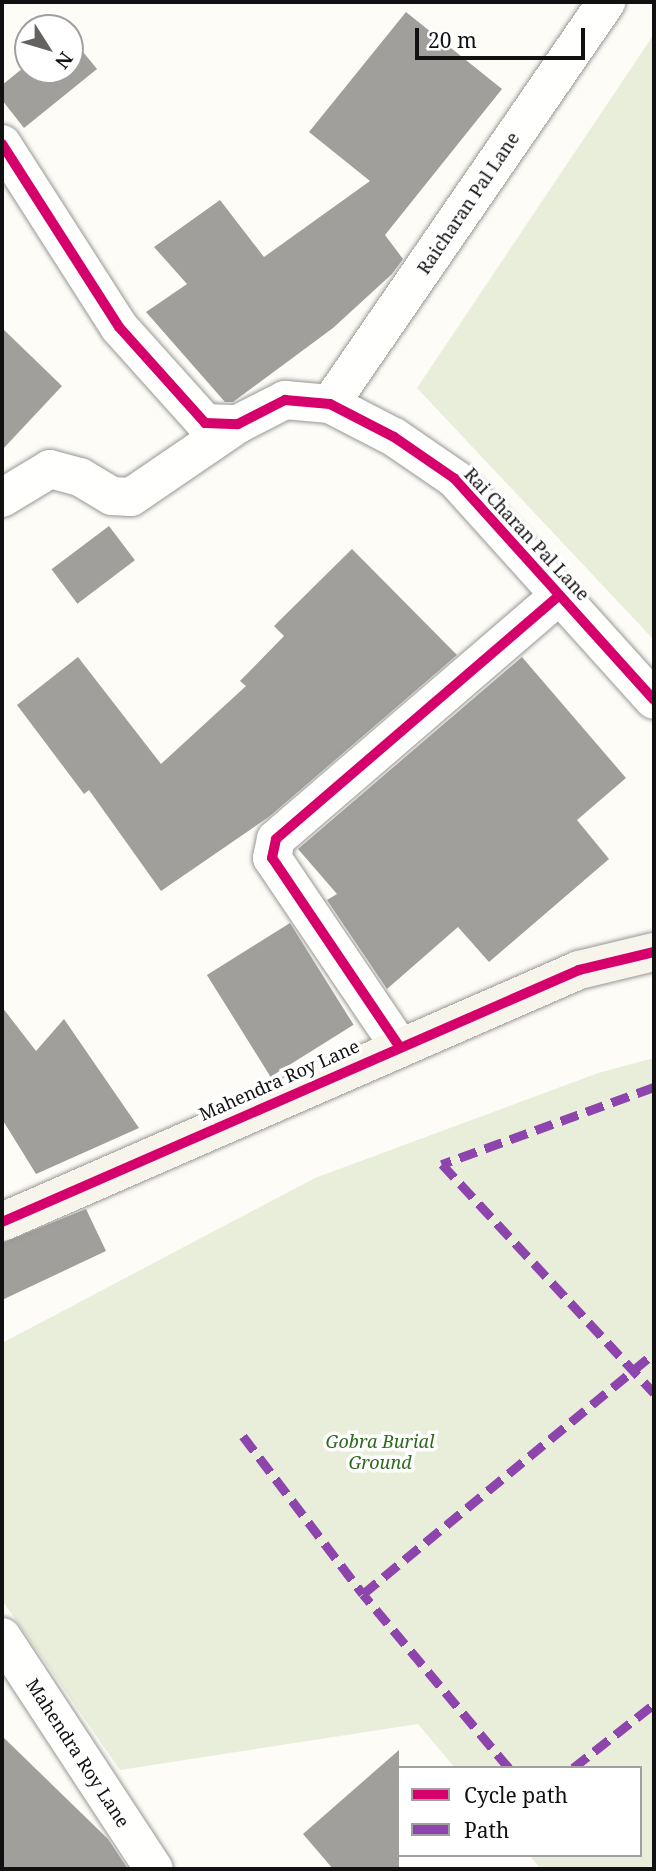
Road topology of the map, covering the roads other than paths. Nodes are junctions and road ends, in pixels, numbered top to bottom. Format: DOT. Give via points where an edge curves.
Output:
graph roads {
  1 [pos="606,2"];
  2 [pos="2,144"];
  3 [pos="330,404"];
  4 [pos="238,424"];
  5 [pos="2,498"];
  6 [pos="559,596"];
  7 [pos="654,700"];
  8 [pos="654,952"];
  9 [pos="399,1046"];
  10 [pos="2,1222"];
  11 [pos="2,1637"];
  12 [pos="154,1869"];
  1 -- 3 [label="street, Raicharan Pal Lane"];
  2 -- 4 [label="street" via="119,327 205,423"];
  3 -- 4 [label="street, Rai Charan Pal Lane" via="285,400"];
  3 -- 6 [label="street, Rai Charan Pal Lane" via="394,437 455,479"];
  4 -- 5 [label="street, Rai Charan Pal Lane" via="131,497 112,496 80,477 50,469"];
  6 -- 7 [label="street, Rai Charan Pal Lane"];
  6 -- 9 [label="street" via="276,839 272,858"];
  8 -- 9 [label="street, Mahendra Roy Lane" via="579,970"];
  9 -- 10 [label="street, Mahendra Roy Lane"];
  11 -- 12 [label="street, Mahendra Roy Lane"];
}
